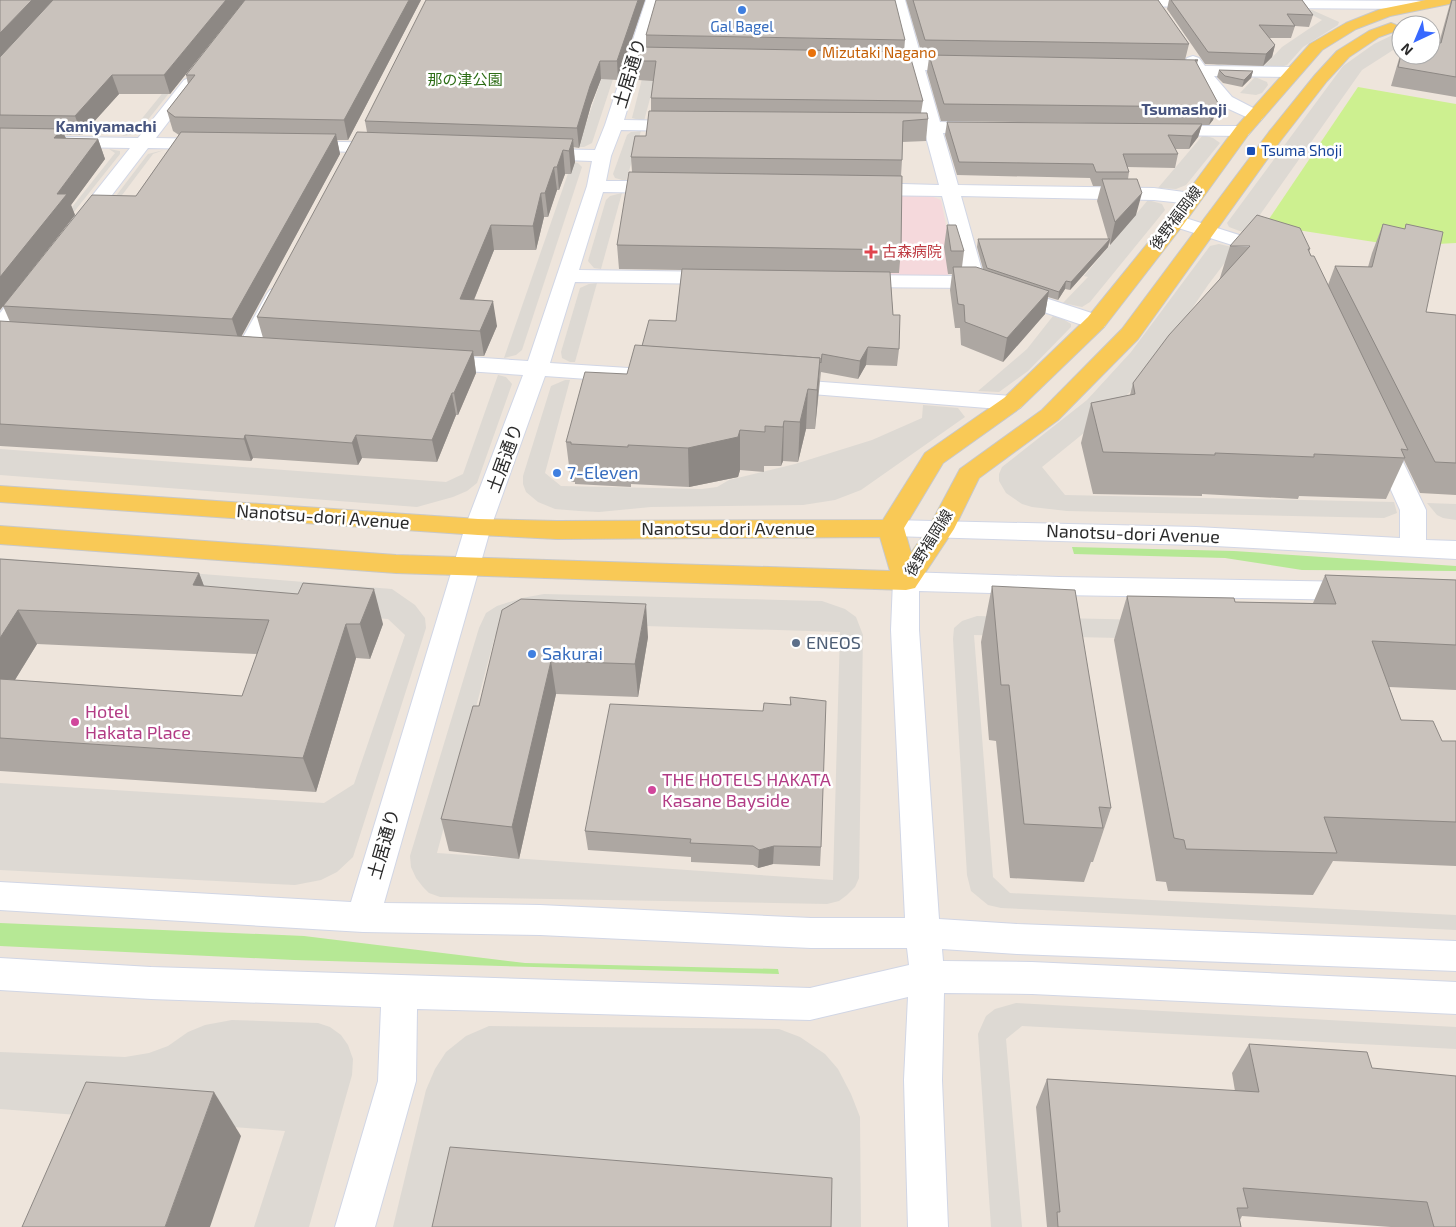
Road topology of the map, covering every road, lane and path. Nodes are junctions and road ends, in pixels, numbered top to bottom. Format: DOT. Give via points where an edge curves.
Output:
graph roads {
  1 [pos="653,0"];
  2 [pos="898,0"];
  3 [pos="1449,0"];
  4 [pos="1152,1"];
  5 [pos="1109,2"];
  6 [pos="1216,3"];
  7 [pos="1395,3"];
  8 [pos="1255,4"];
  9 [pos="1420,5"];
  10 [pos="1456,11"];
  11 [pos="1164,19"];
  12 [pos="1185,49"];
  13 [pos="856,64"];
  14 [pos="915,65"];
  15 [pos="985,66"];
  16 [pos="202,68"];
  17 [pos="1145,70"];
  18 [pos="1200,71"];
  19 [pos="1292,72"];
  20 [pos="1249,124"];
  21 [pos="614,125"];
  22 [pos="700,126"];
  23 [pos="874,127"];
  24 [pos="932,128"];
  25 [pos="1001,129"];
  26 [pos="364,130"];
  27 [pos="1148,131"];
  28 [pos="0,141"];
  29 [pos="143,143"];
  30 [pos="230,144"];
  31 [pos="288,146"];
  32 [pos="356,147"];
  33 [pos="404,149"];
  34 [pos="522,153"];
  35 [pos="602,156"];
  36 [pos="346,164"];
  37 [pos="596,186"];
  38 [pos="684,187"];
  39 [pos="851,189"];
  40 [pos="949,190"];
  41 [pos="1192,198"];
  42 [pos="1176,221"];
  43 [pos="1207,230"];
  44 [pos="66,242"];
  45 [pos="1287,257"];
  46 [pos="42,273"];
  47 [pos="566,276"];
  48 [pos="736,279"];
  49 [pos="834,281"];
  50 [pos="283,282"];
  51 [pos="975,282"];
  52 [pos="1096,322"];
  53 [pos="0,327"];
  54 [pos="247,350"];
  55 [pos="412,360"];
  56 [pos="538,368"];
  57 [pos="663,377"];
  58 [pos="761,385"];
  59 [pos="1012,403"];
  60 [pos="1371,421"];
  61 [pos="0,494"];
  62 [pos="478,527"];
  63 [pos="891,528"];
  64 [pos="941,528"];
  65 [pos="0,535"];
  66 [pos="1412,548"];
  67 [pos="1456,550"];
  68 [pos="466,566"];
  69 [pos="906,581"];
  70 [pos="1377,592"];
  71 [pos="0,896"];
  72 [pos="363,917"];
  73 [pos="923,933"];
  74 [pos="1456,956"];
  75 [pos="0,974"];
  76 [pos="926,977"];
  77 [pos="399,992"];
  78 [pos="1456,998"];
  79 [pos="355,1227"];
  80 [pos="928,1227"];
  1 -- 21 [label="street, 土居通り" via="644,61"];
  2 -- 14 [label="street"];
  3 -- 9 [label="main road, 後野福岡線"];
  4 -- 5 [label="street"];
  4 -- 6 [label="street"];
  4 -- 11 [label="street"];
  7 -- 8 [label="street"];
  7 -- 9 [label="street"];
  9 -- 19 [label="main road, 後野福岡線" via="1386,12 1351,26 1316,47"];
  10 -- 43 [label="main road, 後野福岡線" via="1409,21 1374,34 1342,54 1280,130"];
  12 -- 18 [label="street"];
  13 -- 14 [label="street"];
  14 -- 15 [label="street"];
  14 -- 24 [label="street"];
  16 -- 29 [label="street"];
  17 -- 18 [label="street"];
  18 -- 19 [label="street"];
  18 -- 20 [label="street"];
  19 -- 20 [label="main road, 後野福岡線"];
  20 -- 27 [label="street"];
  20 -- 41 [label="main road, 後野福岡線"];
  21 -- 22 [label="street"];
  21 -- 35 [label="street, 土居通り"];
  23 -- 24 [label="street"];
  24 -- 25 [label="street"];
  24 -- 40 [label="street"];
  26 -- 32 [label="street"];
  28 -- 29 [label="street"];
  29 -- 30 [label="street"];
  29 -- 44 [label="street"];
  31 -- 32 [label="street"];
  32 -- 33 [label="street"];
  32 -- 36 [label="street"];
  34 -- 35 [label="street"];
  35 -- 37 [label="street, 土居通り"];
  37 -- 38 [label="street"];
  37 -- 47 [label="street, 土居通り"];
  39 -- 40 [label="street"];
  40 -- 41 [label="street" via="1154,194"];
  40 -- 51 [label="street"];
  41 -- 42 [label="main road, 後野福岡線"];
  42 -- 43 [label="street"];
  42 -- 52 [label="main road, 後野福岡線"];
  43 -- 45 [label="street"];
  43 -- 64 [label="main road, 後野福岡線" via="1123,340 1050,415 969,474"];
  46 -- 53 [label="street"];
  47 -- 48 [label="street"];
  47 -- 56 [label="street, 土居通り"];
  49 -- 51 [label="street"];
  50 -- 54 [label="street"];
  51 -- 52 [label="street"];
  52 -- 59 [label="main road, 後野福岡線"];
  55 -- 56 [label="street"];
  56 -- 57 [label="street"];
  56 -- 62 [label="street, 土居通り"];
  58 -- 59 [label="street"];
  59 -- 63 [label="main road, 後野福岡線" via="934,458"];
  60 -- 66 [label="street" via="1413,510"];
  61 -- 62 [label="main road, Nanotsu-dori Avenue"];
  62 -- 63 [label="main road, Nanotsu-dori Avenue" via="557,530"];
  62 -- 68 [label="street, 土居通り"];
  63 -- 64 [label="street, Nanotsu-dori Avenue"];
  63 -- 69 [label="main road, 後野福岡線"];
  64 -- 66 [label="street, Nanotsu-dori Avenue" via="1196,536"];
  64 -- 69 [label="main road, 後野福岡線"];
  65 -- 68 [label="main road" via="396,564"];
  66 -- 67 [label="street, Nanotsu-dori Avenue"];
  68 -- 69 [label="main road"];
  68 -- 72 [label="street, 土居通り"];
  69 -- 70 [label="street"];
  69 -- 73 [label="street" via="905,630"];
  71 -- 72 [label="street"];
  72 -- 73 [label="street" via="540,920 811,933"];
  73 -- 74 [label="street"];
  73 -- 76 [label="street"];
  75 -- 77 [label="street"];
  76 -- 77 [label="street" via="810,1004"];
  76 -- 78 [label="street" via="1032,978"];
  76 -- 80 [label="street" via="923,1080"];
  77 -- 79 [label="street" via="397,1081"];
}
